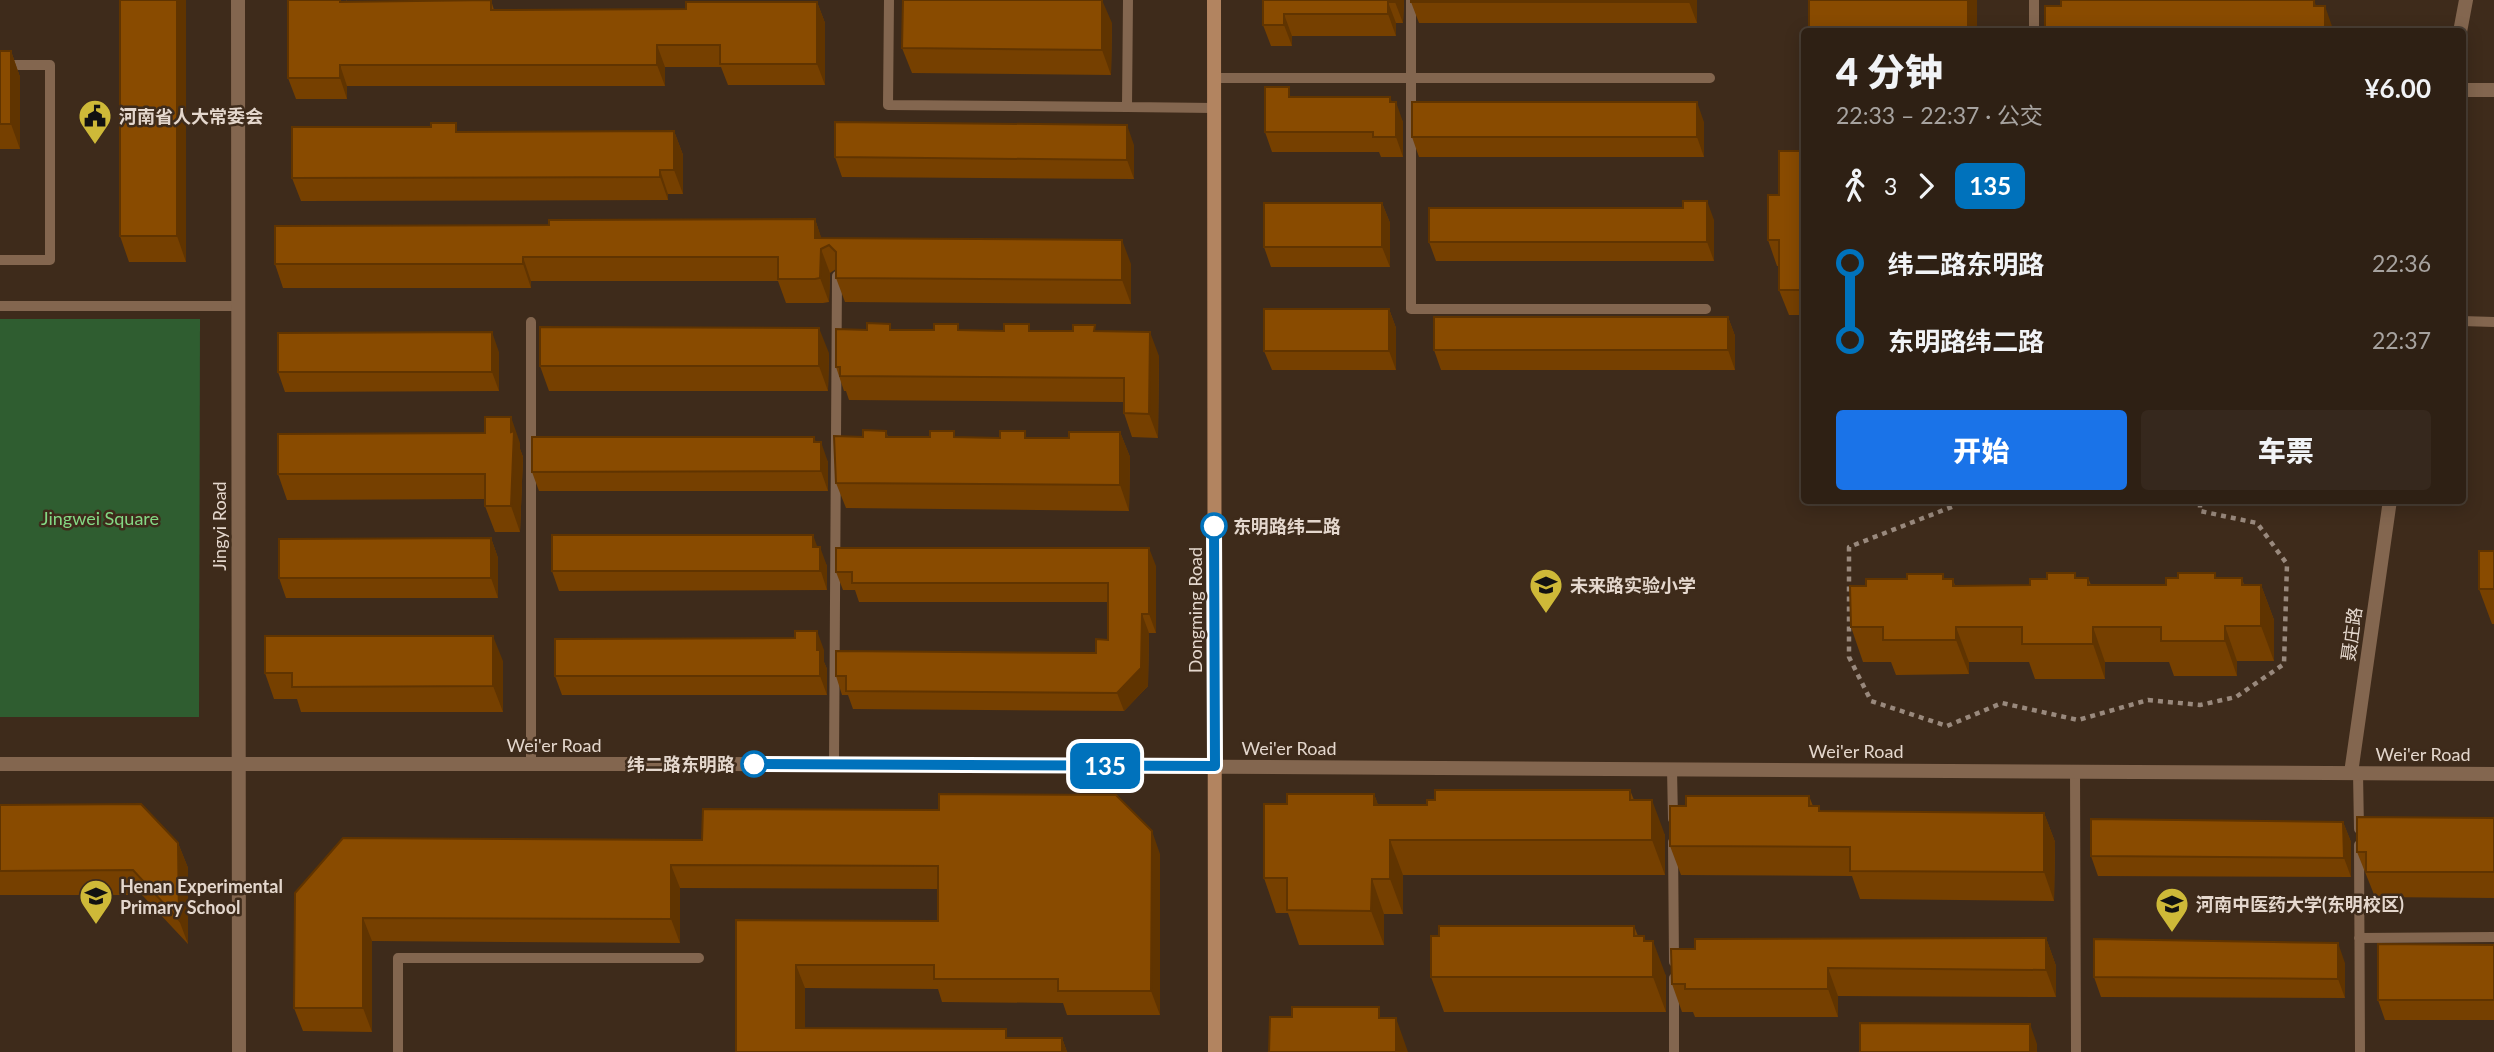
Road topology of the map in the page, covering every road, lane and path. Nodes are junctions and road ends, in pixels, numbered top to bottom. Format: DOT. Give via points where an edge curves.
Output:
graph roads {
  1 [pos="238,0"];
  2 [pos="889,0"];
  3 [pos="1128,0"];
  4 [pos="1214,0"];
  5 [pos="1411,0"];
  6 [pos="2034,0"];
  7 [pos="2466,0"];
  8 [pos="2034,28"];
  9 [pos="2461,28"];
  10 [pos="0,65"];
  11 [pos="1214,78"];
  12 [pos="1411,78"];
  13 [pos="1710,78"];
  14 [pos="2466,90"];
  15 [pos="2494,90"];
  16 [pos="1127,107"];
  17 [pos="1214,108"];
  18 [pos="0,260"];
  19 [pos="837,276"];
  20 [pos="0,306"];
  21 [pos="238,306"];
  22 [pos="1706,309"];
  23 [pos="531,321"];
  24 [pos="2466,321"];
  25 [pos="2494,322"];
  26 [pos="1956,504"];
  27 [pos="2200,504"];
  28 [pos="2389,504"];
  29 [pos="0,764"];
  30 [pos="239,764"];
  31 [pos="531,764"];
  32 [pos="834,764"];
  33 [pos="1215,766"];
  34 [pos="1672,769"];
  35 [pos="2075,771"];
  36 [pos="2354,773"];
  37 [pos="2494,774"];
  38 [pos="2494,937"];
  39 [pos="2359,938"];
  40 [pos="699,958"];
  41 [pos="239,1052"];
  42 [pos="398,1052"];
  43 [pos="1215,1052"];
  44 [pos="1674,1052"];
  45 [pos="2076,1052"];
  46 [pos="2360,1052"];
  1 -- 21 [label="street, Jingyi Road"];
  2 -- 16 [label="lane" via="888,105"];
  3 -- 16 [label="lane"];
  4 -- 11 [label="street, Dongming Road"];
  5 -- 12 [label="lane"];
  6 -- 8 [label="lane"];
  7 -- 9 [label="street"];
  10 -- 18 [label="lane" via="50,65 50,260"];
  11 -- 12 [label="lane"];
  11 -- 17 [label="street, Dongming Road"];
  12 -- 13 [label="lane"];
  12 -- 22 [label="lane" via="1411,309"];
  14 -- 15 [label="street"];
  16 -- 17 [label="lane"];
  17 -- 33 [label="street, Dongming Road"];
  19 -- 32 [label="lane"];
  20 -- 21 [label="lane"];
  21 -- 30 [label="street, Jingyi Road"];
  23 -- 31 [label="lane"];
  24 -- 25 [label="lane"];
  26 -- 27 [label="path" via="1849,547 1849,657 1871,701 1947,726 2003,704 2078,720 2147,700 2200,705 2236,697 2284,664 2287,564 2257,523 2200,511"];
  28 -- 36 [label="street, 聂庄路"];
  29 -- 30 [label="street, Wei'er Road"];
  30 -- 31 [label="street, Wei'er Road"];
  30 -- 41 [label="street, Jingyi Road"];
  31 -- 32 [label="street, Wei'er Road"];
  32 -- 33 [label="street, Wei'er Road"];
  33 -- 34 [label="street, Wei'er Road"];
  33 -- 43 [label="street, Dongming Road"];
  34 -- 35 [label="street, Wei'er Road"];
  34 -- 44 [label="lane"];
  35 -- 36 [label="street, Wei'er Road"];
  35 -- 45 [label="lane"];
  36 -- 37 [label="street, Wei'er Road"];
  36 -- 39 [label="lane"];
  38 -- 39 [label="lane"];
  39 -- 46 [label="lane"];
  40 -- 42 [label="lane" via="398,958"];
}
